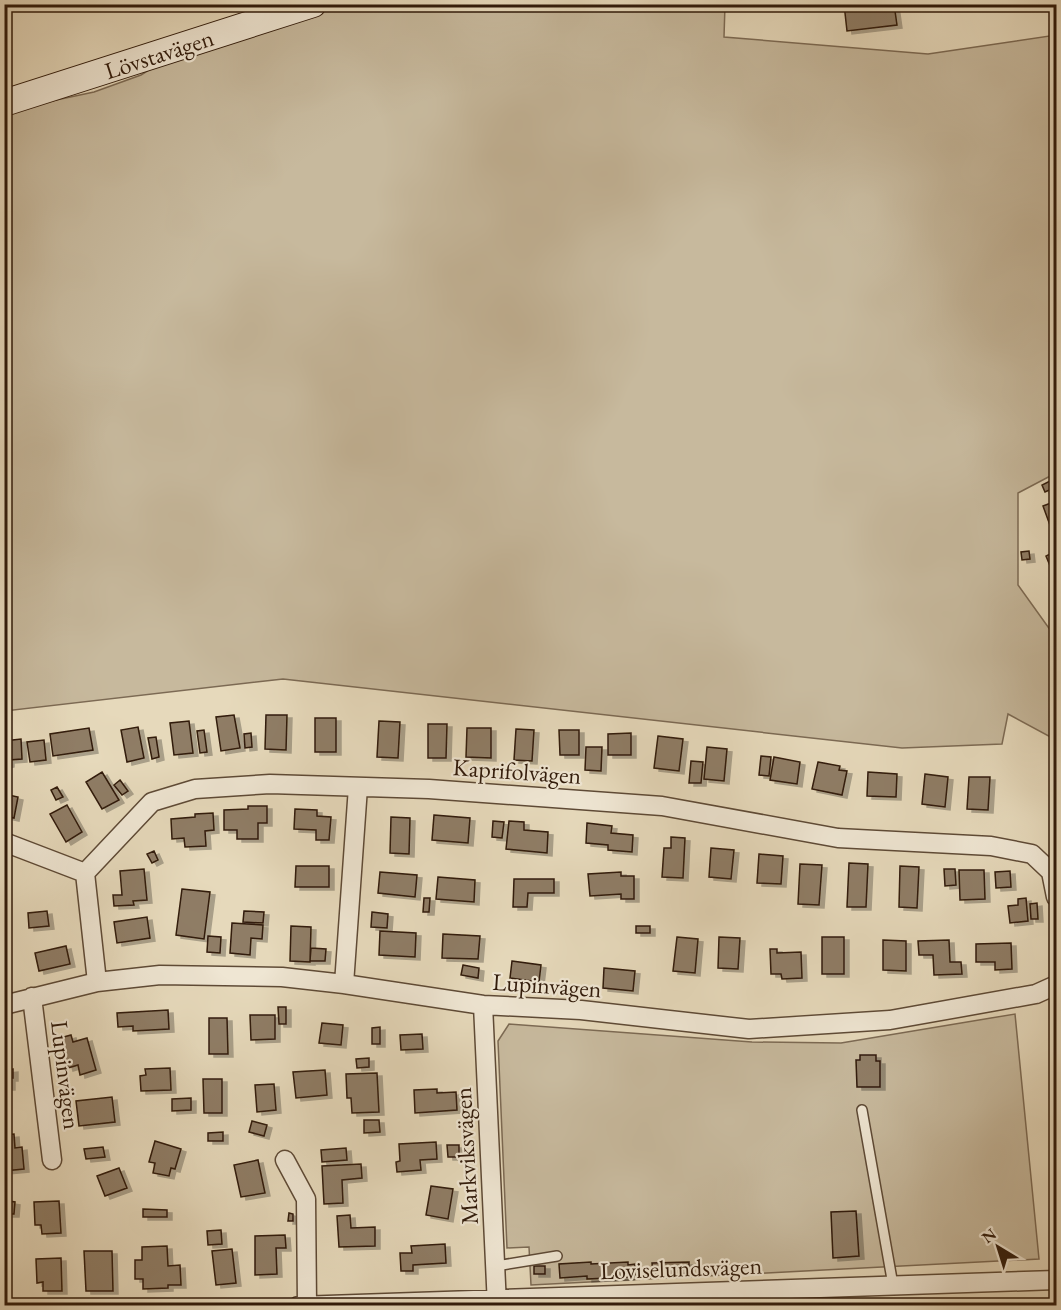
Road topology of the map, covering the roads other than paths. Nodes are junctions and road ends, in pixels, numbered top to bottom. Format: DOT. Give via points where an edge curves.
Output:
graph roads {
  1 [pos="279,4"];
  2 [pos="314,4"];
  3 [pos="4,90"];
  4 [pos="4,103"];
  5 [pos="358,787"];
  6 [pos="4,842"];
  7 [pos="85,873"];
  8 [pos="1056,897"];
  9 [pos="97,982"];
  10 [pos="344,984"];
  11 [pos="1056,985"];
  12 [pos="32,997"];
  13 [pos="4,1005"];
  14 [pos="483,1005"];
  15 [pos="862,1110"];
  16 [pos="52,1160"];
  17 [pos="285,1160"];
  18 [pos="557,1256"];
  19 [pos="496,1266"];
  20 [pos="1056,1280"];
  21 [pos="893,1285"];
  22 [pos="497,1301"];
  23 [pos="298,1305"];
  24 [pos="307,1305"];
  1 -- 3 [label="street, Lövstavägen"];
  2 -- 4 [label="street, Lövstavägen"];
  5 -- 7 [label="street, Kaprifolvägen" via="270,784 195,789 152,802"];
  5 -- 8 [label="street, Kaprifolvägen" via="662,806 837,838 991,846 1032,854 1051,872"];
  5 -- 10 [label="street"];
  6 -- 7 [label="street"];
  7 -- 9 [label="street"];
  9 -- 10 [label="street, Lupinvägen" via="160,975 282,977"];
  9 -- 12 [label="street, Lupinvägen"];
  10 -- 14 [label="street, Lupinvägen"];
  11 -- 14 [label="street, Lupinvägen" via="1036,994 890,1020 749,1029 582,1010"];
  12 -- 13 [label="street, Lupinvägen"];
  12 -- 16 [label="street, Lupinvägen"];
  14 -- 19 [label="street, Markviksvägen"];
  15 -- 21 [label="lane"];
  17 -- 24 [label="street" via="306,1199"];
  18 -- 19 [label="lane"];
  19 -- 22 [label="street, Markviksvägen"];
  20 -- 21 [label="street, Loviselundsvägen"];
  21 -- 22 [label="street, Loviselundsvägen"];
  22 -- 24 [label="street, Loviselundsvägen"];
  23 -- 24 [label="street, Loviselundsvägen"];
}
